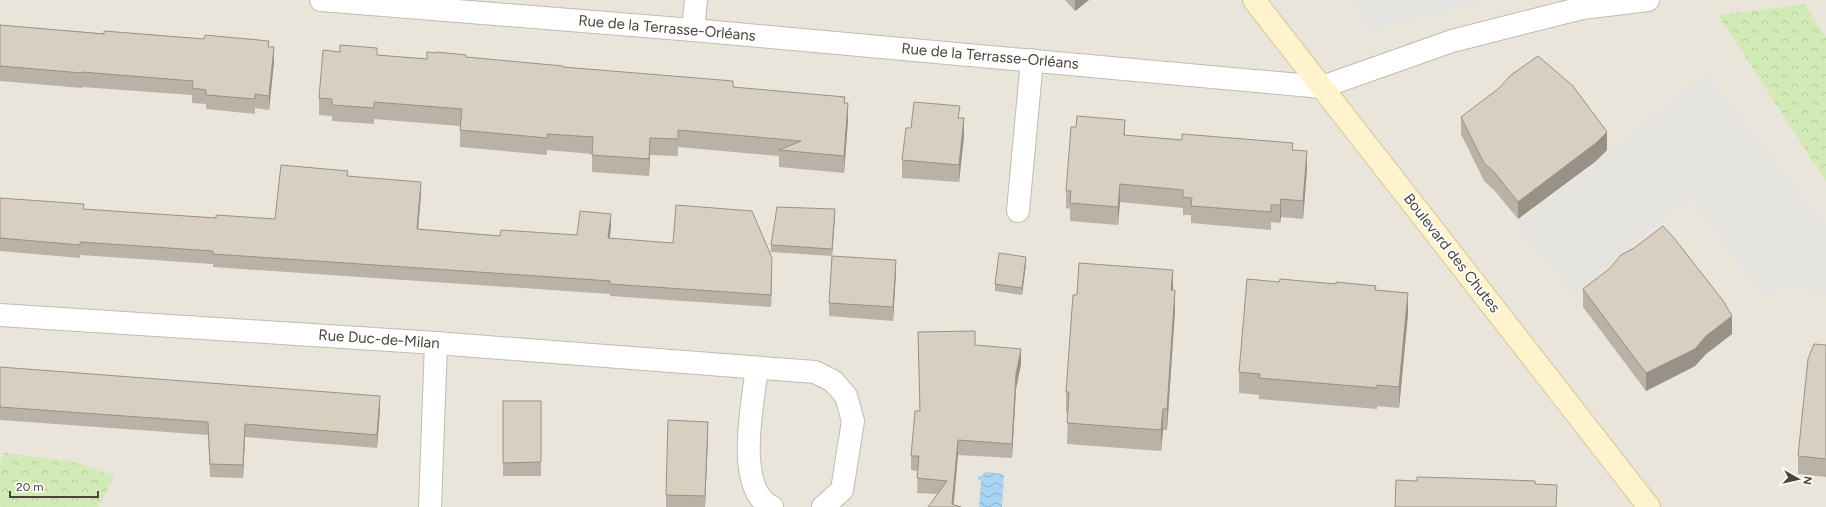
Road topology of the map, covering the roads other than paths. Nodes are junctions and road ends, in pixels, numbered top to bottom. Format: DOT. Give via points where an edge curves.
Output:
graph roads {
  1 [pos="321,0"];
  2 [pos="696,0"];
  3 [pos="1254,0"];
  4 [pos="1648,0"];
  5 [pos="1581,4"];
  6 [pos="693,30"];
  7 [pos="1032,60"];
  8 [pos="1322,87"];
  9 [pos="1018,211"];
  10 [pos="0,315"];
  11 [pos="436,342"];
  12 [pos="757,368"];
  13 [pos="430,507"];
  14 [pos="772,507"];
  15 [pos="823,507"];
  16 [pos="1649,507"];
  1 -- 6 [label="street, Rue de la Terrasse-Orléans"];
  2 -- 6 [label="street"];
  3 -- 8 [label="street, Boulevard des Chutes"];
  4 -- 5 [label="street, Rue de la Terrasse-Orléans"];
  5 -- 8 [label="street, Rue de la Terrasse-Orléans" via="1452,41"];
  6 -- 7 [label="street, Rue de la Terrasse-Orléans"];
  7 -- 8 [label="street, Rue de la Terrasse-Orléans"];
  7 -- 9 [label="street"];
  8 -- 16 [label="street, Boulevard des Chutes"];
  10 -- 11 [label="street, Rue Duc-de-Milan"];
  11 -- 12 [label="street, Rue Duc-de-Milan"];
  11 -- 13 [label="street"];
  12 -- 14 [label="street" via="748,464 753,486 764,503"];
  12 -- 15 [label="street, Rue Duc-de-Milan" via="815,372 833,381 846,396 853,421 842,490"];
}
